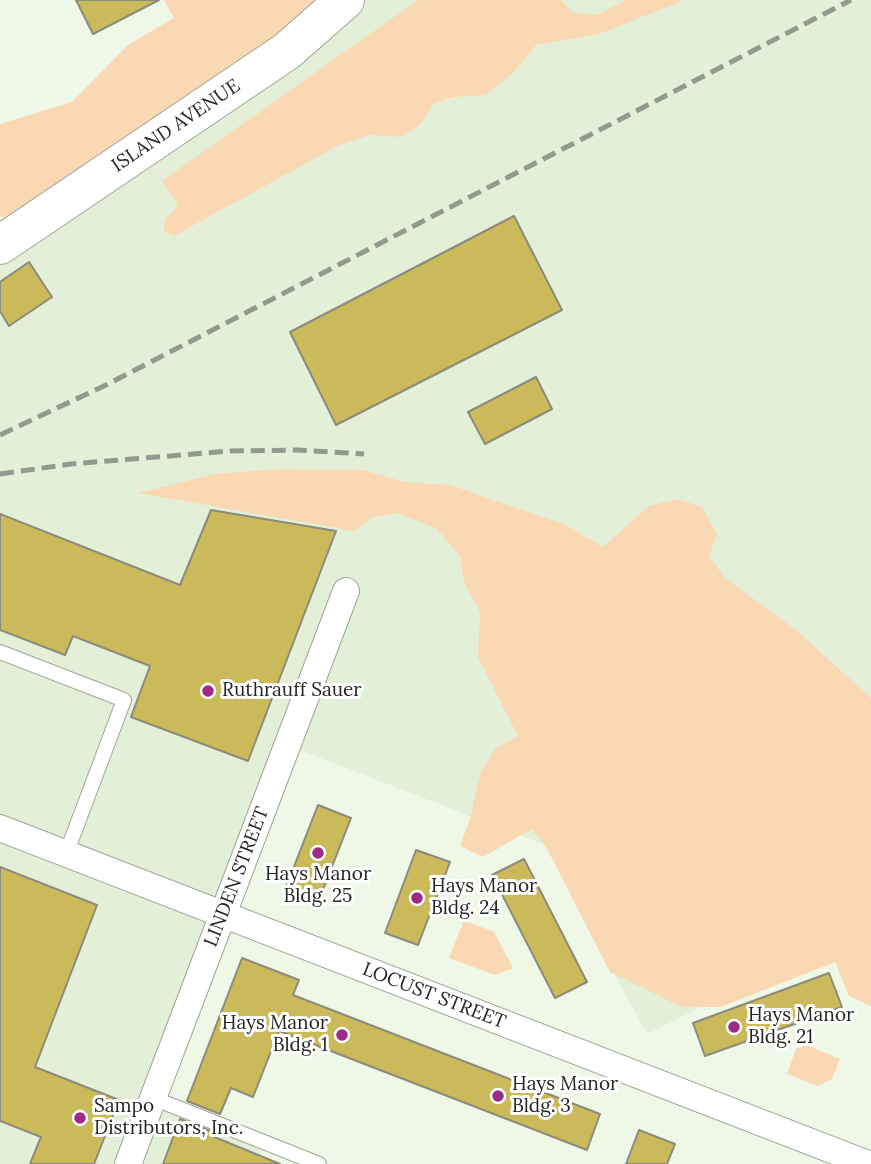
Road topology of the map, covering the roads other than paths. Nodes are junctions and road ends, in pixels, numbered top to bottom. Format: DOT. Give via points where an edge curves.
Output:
graph roads {
  1 [pos="345,0"];
  2 [pos="0,245"];
  3 [pos="346,591"];
  4 [pos="0,652"];
  5 [pos="0,828"];
  6 [pos="66,854"];
  7 [pos="223,914"];
  8 [pos="153,1098"];
  9 [pos="128,1164"];
  10 [pos="318,1164"];
  11 [pos="868,1164"];
  1 -- 2 [label="main road, ISLAND AVENUE" via="287,51"];
  3 -- 7 [label="street, LINDEN STREET"];
  4 -- 6 [label="lane" via="124,699"];
  5 -- 6 [label="street, LOCUST STREET"];
  6 -- 7 [label="street, LOCUST STREET"];
  7 -- 8 [label="street, LINDEN STREET"];
  7 -- 11 [label="street, LOCUST STREET"];
  8 -- 9 [label="street, LINDEN STREET"];
  8 -- 10 [label="lane"];
}
